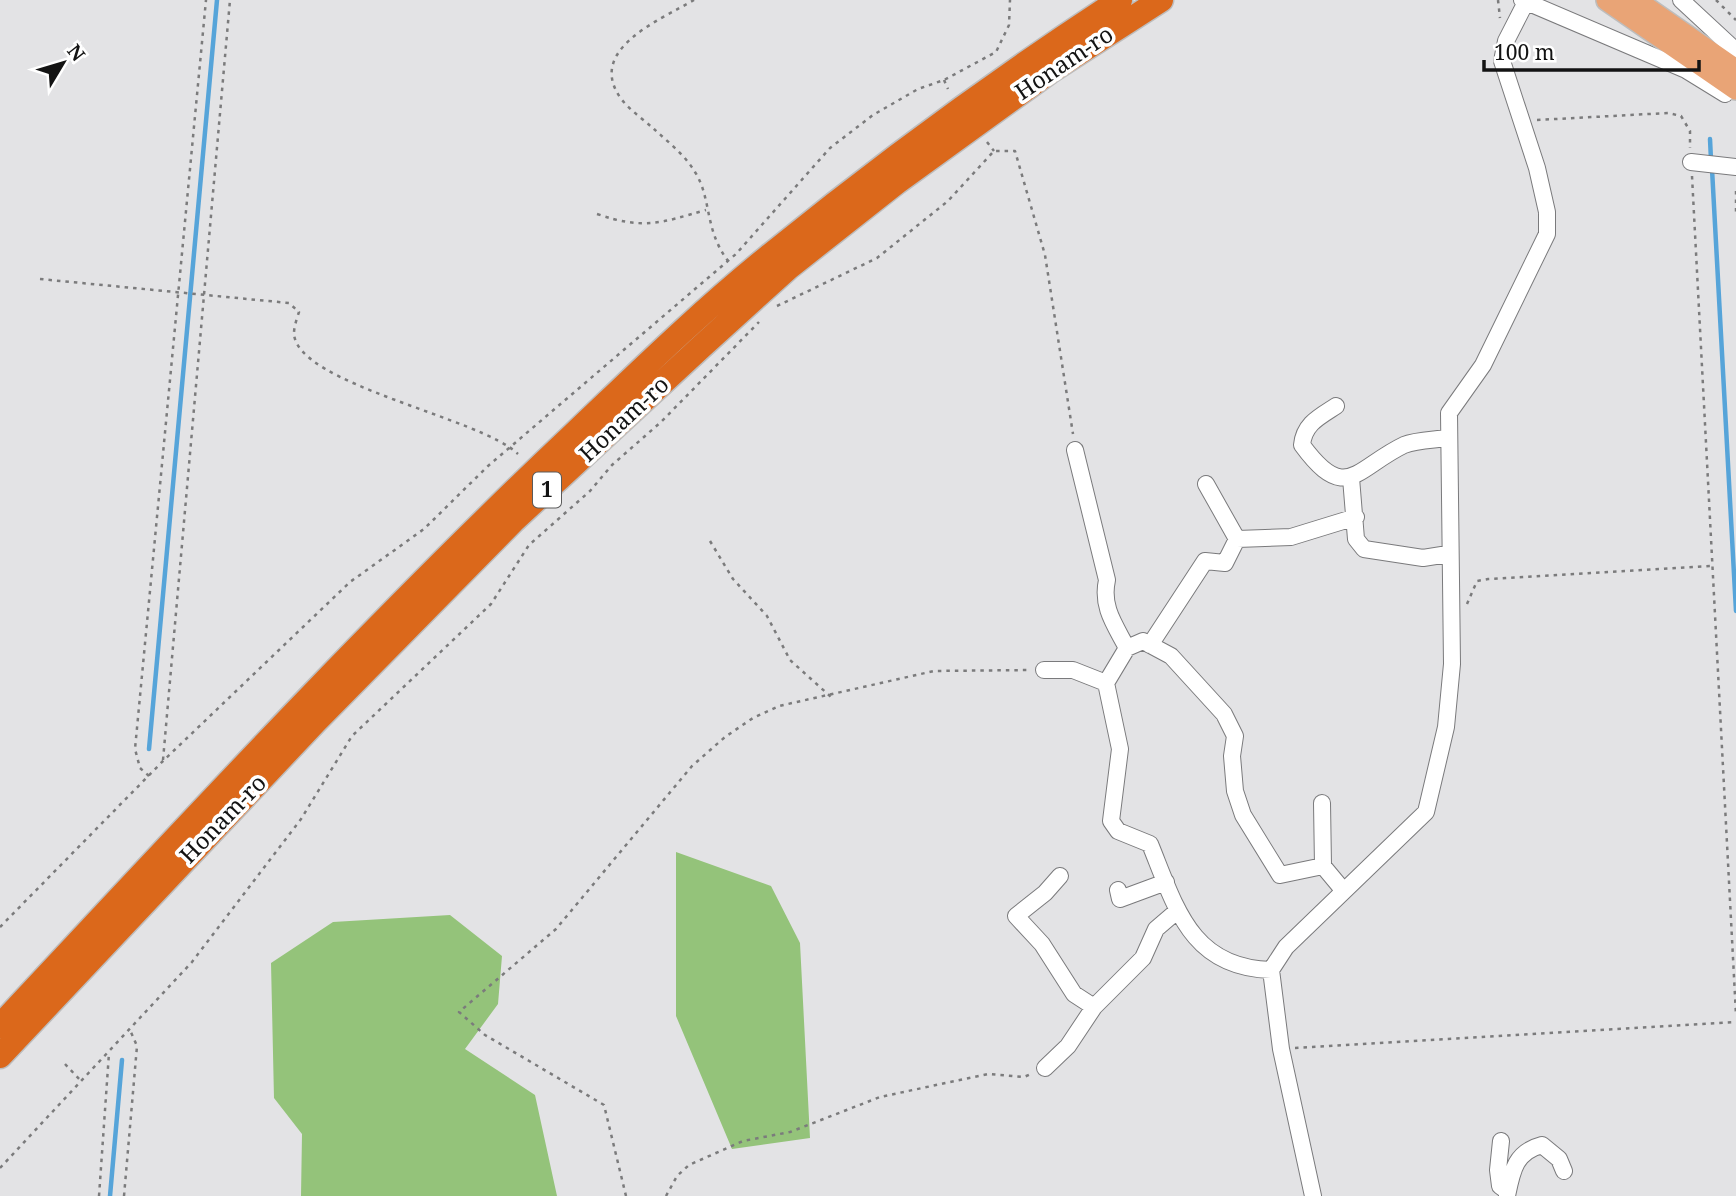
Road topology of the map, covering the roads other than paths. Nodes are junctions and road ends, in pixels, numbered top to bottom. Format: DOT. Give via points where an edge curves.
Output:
graph roads {
  1 [pos="1120,0"];
  2 [pos="1161,0"];
  3 [pos="1606,0"];
  4 [pos="1635,0"];
  5 [pos="1681,0"];
  6 [pos="1525,1"];
  7 [pos="1735,71"];
  8 [pos="1695,162"];
  9 [pos="1731,166"];
  10 [pos="1336,406"];
  11 [pos="1447,438"];
  12 [pos="1075,450"];
  13 [pos="1351,478"];
  14 [pos="1206,484"];
  15 [pos="1356,517"];
  16 [pos="1237,539"];
  17 [pos="1448,554"];
  18 [pos="1150,645"];
  19 [pos="1127,648"];
  20 [pos="1044,670"];
  21 [pos="1106,683"];
  22 [pos="1322,803"];
  23 [pos="1323,866"];
  24 [pos="1060,876"];
  25 [pos="1166,882"];
  26 [pos="1118,890"];
  27 [pos="1343,890"];
  28 [pos="1177,911"];
  29 [pos="1271,970"];
  30 [pos="1094,1007"];
  31 [pos="0,1026"];
  32 [pos="0,1056"];
  33 [pos="1045,1068"];
  34 [pos="1501,1141"];
  35 [pos="1564,1171"];
  36 [pos="1507,1194"];
  37 [pos="1314,1196"];
  1 -- 31 [label="highway, Honam-ro / 1" via="1014,69 777,250 670,344 494,510"];
  2 -- 32 [label="highway, Honam-ro / 1" via="1049,72 897,182 788,268 701,347 513,521 305,732"];
  3 -- 7 [label="main road"];
  4 -- 7 [label="main road"];
  5 -- 7 [label="street"];
  6 -- 7 [label="street" via="1686,69 1725,94"];
  6 -- 11 [label="street" via="1502,61 1547,212 1547,234 1483,365 1449,413"];
  8 -- 9 [label="street"];
  10 -- 13 [label="street" via="1311,422 1302,445 1321,470"];
  11 -- 13 [label="street" via="1406,444"];
  11 -- 17 [label="street"];
  12 -- 19 [label="street" via="1107,580 1107,612"];
  13 -- 15 [label="street"];
  14 -- 16 [label="street"];
  15 -- 16 [label="street" via="1291,537"];
  15 -- 17 [label="street" via="1356,539 1364,549 1423,558"];
  16 -- 18 [label="street" via="1225,563 1205,561"];
  17 -- 27 [label="street" via="1452,664 1446,727 1426,812"];
  18 -- 19 [label="street" via="1143,641"];
  18 -- 23 [label="street" via="1171,656 1224,714 1235,736 1235,791 1280,875"];
  19 -- 21 [label="street"];
  20 -- 21 [label="street" via="1073,670"];
  21 -- 25 [label="street" via="1119,749 1111,821 1118,831 1150,844"];
  22 -- 23 [label="street"];
  23 -- 27 [label="street"];
  24 -- 30 [label="street" via="1016,916 1042,944 1074,994"];
  25 -- 26 [label="street" via="1120,900"];
  25 -- 28 [label="street"];
  27 -- 29 [label="street" via="1286,947"];
  28 -- 29 [label="street" via="1217,958 1247,969"];
  28 -- 30 [label="street" via="1156,929 1143,958"];
  29 -- 37 [label="street" via="1281,1049"];
  30 -- 33 [label="street" via="1068,1046"];
  34 -- 36 [label="street" via="1498,1170 1500,1186"];
  35 -- 36 [label="street" via="1559,1158 1542,1145 1527,1149 1511,1168"];
}
